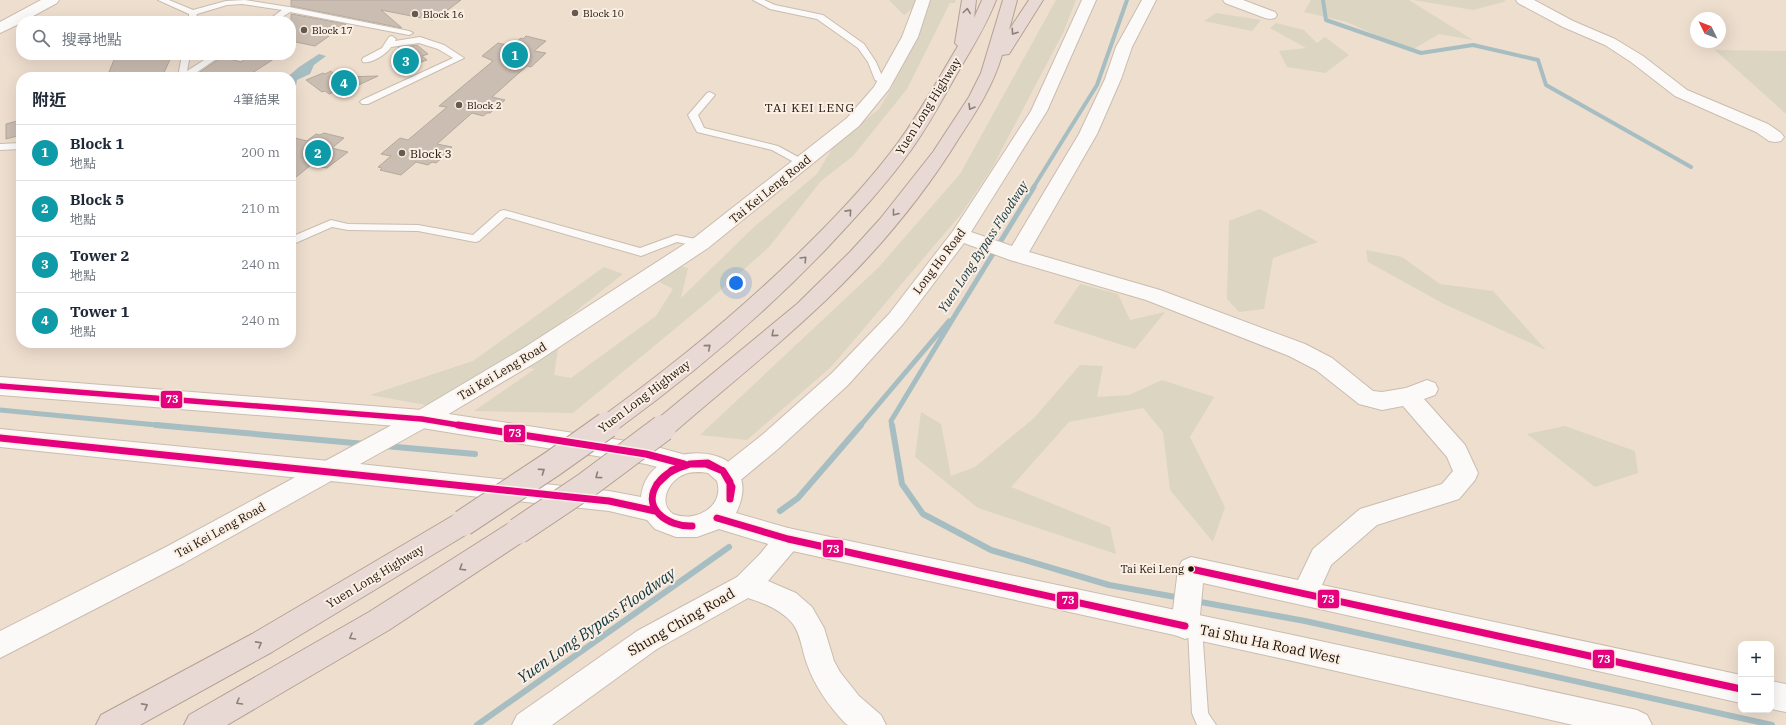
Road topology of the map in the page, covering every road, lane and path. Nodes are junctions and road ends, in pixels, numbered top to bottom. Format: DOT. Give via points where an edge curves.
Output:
graph roads {
  1 [pos="35,0"];
  2 [pos="52,0"];
  3 [pos="162,0"];
  4 [pos="757,0"];
  5 [pos="923,0"];
  6 [pos="969,0"];
  7 [pos="989,0"];
  8 [pos="1010,0"];
  9 [pos="1036,0"];
  10 [pos="1089,0"];
  11 [pos="1149,0"];
  12 [pos="1230,0"];
  13 [pos="1522,0"];
  14 [pos="289,9"];
  15 [pos="1270,15"];
  16 [pos="22,16"];
  17 [pos="190,16"];
  18 [pos="195,16"];
  19 [pos="278,16"];
  20 [pos="0,18"];
  21 [pos="16,19"];
  22 [pos="0,28"];
  23 [pos="396,31"];
  24 [pos="409,34"];
  25 [pos="388,45"];
  26 [pos="962,50"];
  27 [pos="185,60"];
  28 [pos="210,60"];
  29 [pos="366,60"];
  30 [pos="184,72"];
  31 [pos="191,72"];
  32 [pos="989,73"];
  33 [pos="886,81"];
  34 [pos="710,95"];
  35 [pos="365,102"];
  36 [pos="1775,137"];
  37 [pos="16,146"];
  38 [pos="0,147"];
  39 [pos="805,161"];
  40 [pos="963,237"];
  41 [pos="296,239"];
  42 [pos="701,243"];
  43 [pos="1017,255"];
  44 [pos="0,386"];
  45 [pos="415,423"];
  46 [pos="0,438"];
  47 [pos="684,464"];
  48 [pos="338,466"];
  49 [pos="728,476"];
  50 [pos="655,511"];
  51 [pos="717,518"];
  52 [pos="788,539"];
  53 [pos="746,585"];
  54 [pos="1305,593"];
  55 [pos="1190,627"];
  56 [pos="0,645"];
  57 [pos="1738,688"];
  58 [pos="1774,696"];
  59 [pos="1786,698"];
  60 [pos="111,725"];
  61 [pos="199,725"];
  62 [pos="527,725"];
  63 [pos="871,725"];
  64 [pos="1208,725"];
  65 [pos="1637,725"];
  1 -- 20 [label="street"];
  2 -- 16 [label="street"];
  3 -- 17 [label="lane"];
  4 -- 33 [label="lane" via="773,7 820,17 861,46 872,62 878,78"];
  5 -- 33 [label="street, Tai Kei Leng Road" via="910,37"];
  26 -- 6 [label="highway, one-way"];
  7 -- 26 [label="highway, Yuen Long Highway"];
  8 -- 32 [label="highway"];
  9 -- 32 [label="highway, one-way"];
  10 -- 40 [label="street, Long Ho Road" via="1039,111"];
  11 -- 43 [label="street" via="1124,47 1113,79 1088,134"];
  12 -- 15 [label="street"];
  13 -- 36 [label="street" via="1610,42 1638,59 1681,93 1762,128"];
  14 -- 18 [label="lane" via="233,2"];
  14 -- 19 [label="lane"];
  14 -- 23 [label="lane"];
  21 -- 22 [label="street"];
  23 -- 24 [label="lane"];
  23 -- 25 [label="lane"];
  25 -- 29 [label="lane" via="385,50"];
  25 -- 35 [label="lane" via="420,40 441,47 460,58"];
  60 -- 26 [label="highway, Yuen Long Highway, one-way, bridge" via="262,643 462,523 552,464 648,395 737,323 849,212 904,147"];
  27 -- 30 [label="lane"];
  28 -- 31 [label="lane"];
  32 -- 61 [label="highway, one-way, bridge" via="940,155 857,257 804,309 663,428 518,532 379,621"];
  33 -- 39 [label="street, Tai Kei Leng Road" via="853,122"];
  34 -- 39 [label="lane" via="693,115 700,130 775,148 795,159"];
  37 -- 38 [label="lane"];
  39 -- 42 [label="street, Tai Kei Leng Road"];
  40 -- 43 [label="street"];
  40 -- 49 [label="street, Long Ho Road" via="896,319 840,379"];
  41 -- 42 [label="lane" via="331,223 348,227 418,228 475,239 504,214 639,252 676,238"];
  42 -- 45 [label="street, Tai Kei Leng Road" via="530,355"];
  43 -- 54 [label="street" via="1153,295 1297,350 1324,364 1367,398 1382,401 1417,392 1457,452 1466,473 1450,492 1369,517 1322,557"];
  44 -- 45 [label="street"];
  45 -- 47 [label="street" via="646,454"];
  45 -- 48 [label="street, Tai Kei Leng Road"];
  46 -- 48 [label="street"];
  47 -- 49 [label="street" via="701,462 717,466"];
  47 -- 50 [label="street" via="661,478 654,489 652,500"];
  48 -- 50 [label="street" via="609,501"];
  48 -- 56 [label="street, Tai Kei Leng Road" via="175,555"];
  49 -- 51 [label="street" via="732,489 728,504"];
  50 -- 51 [label="street" via="664,521 677,527 698,527"];
  51 -- 52 [label="street, Tai Shu Ha Road West"];
  52 -- 53 [label="street, Shung Ching Road"];
  52 -- 55 [label="street, Tai Shu Ha Road West"];
  53 -- 62 [label="street, Shung Ching Road" via="647,640"];
  53 -- 63 [label="street" via="775,595 798,610 806,620 822,665 835,689 848,705"];
  54 -- 55 [label="street" via="1190,569"];
  54 -- 57 [label="street"];
  55 -- 64 [label="lane" via="1200,713"];
  55 -- 65 [label="street, Tai Shu Ha Road West"];
  58 -- 59 [label="street"];
}
